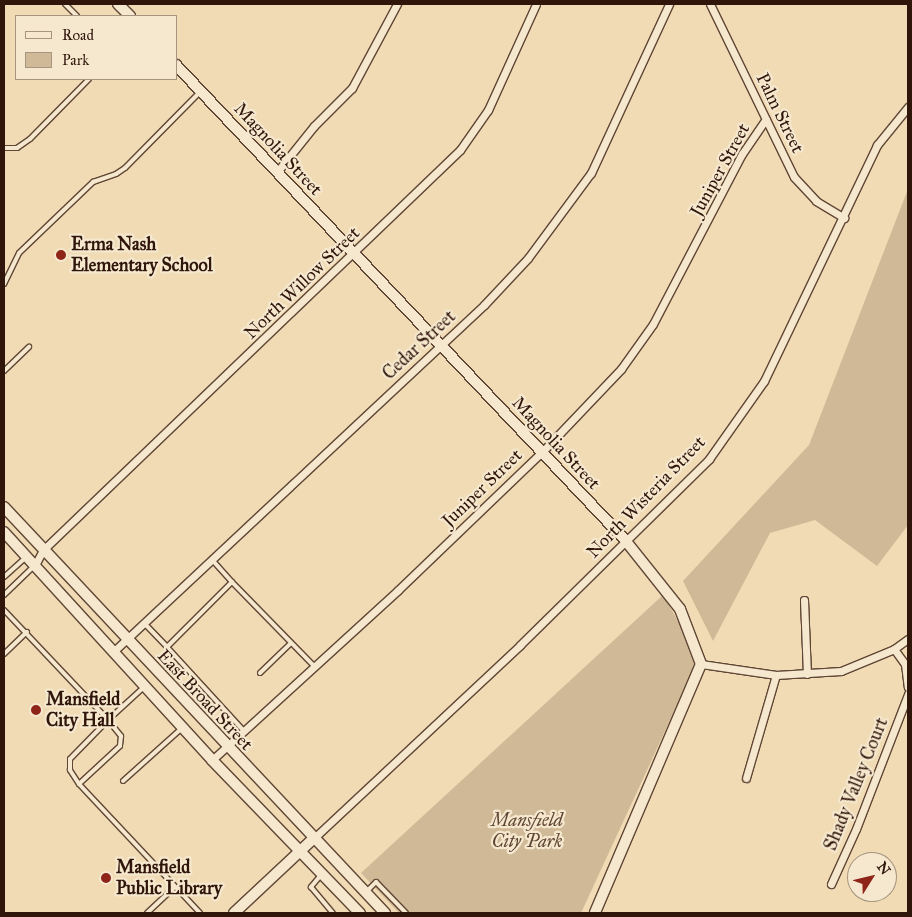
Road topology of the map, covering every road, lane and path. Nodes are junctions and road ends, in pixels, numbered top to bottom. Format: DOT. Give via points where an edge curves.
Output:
graph roads {
  1 [pos="65,4"];
  2 [pos="118,4"];
  3 [pos="397,4"];
  4 [pos="536,4"];
  5 [pos="669,4"];
  6 [pos="710,4"];
  7 [pos="76,15"];
  8 [pos="129,15"];
  9 [pos="178,67"];
  10 [pos="88,80"];
  11 [pos="201,91"];
  12 [pos="908,107"];
  13 [pos="766,119"];
  14 [pos="4,148"];
  15 [pos="277,172"];
  16 [pos="844,218"];
  17 [pos="354,254"];
  18 [pos="4,284"];
  19 [pos="441,345"];
  20 [pos="29,347"];
  21 [pos="4,371"];
  22 [pos="542,452"];
  23 [pos="4,507"];
  24 [pos="4,532"];
  25 [pos="625,540"];
  26 [pos="43,550"];
  27 [pos="26,557"];
  28 [pos="212,560"];
  29 [pos="34,566"];
  30 [pos="4,577"];
  31 [pos="232,582"];
  32 [pos="4,595"];
  33 [pos="804,600"];
  34 [pos="4,610"];
  35 [pos="8,614"];
  36 [pos="4,619"];
  37 [pos="144,623"];
  38 [pos="26,632"];
  39 [pos="908,639"];
  40 [pos="126,640"];
  41 [pos="291,643"];
  42 [pos="167,647"];
  43 [pos="894,649"];
  44 [pos="114,651"];
  45 [pos="4,654"];
  46 [pos="700,664"];
  47 [pos="314,666"];
  48 [pos="260,673"];
  49 [pos="807,674"];
  50 [pos="776,675"];
  51 [pos="145,685"];
  52 [pos="908,687"];
  53 [pos="908,694"];
  54 [pos="108,720"];
  55 [pos="184,726"];
  56 [pos="243,730"];
  57 [pos="226,747"];
  58 [pos="212,760"];
  59 [pos="746,778"];
  60 [pos="123,781"];
  61 [pos="79,784"];
  62 [pos="314,839"];
  63 [pos="301,850"];
  64 [pos="322,873"];
  65 [pos="831,884"];
  66 [pos="175,887"];
  67 [pos="365,893"];
  68 [pos="196,908"];
  69 [pos="147,913"];
  70 [pos="191,913"];
  71 [pos="200,913"];
  72 [pos="234,913"];
  73 [pos="333,913"];
  74 [pos="360,913"];
  75 [pos="385,913"];
  76 [pos="406,913"];
  77 [pos="595,913"];
  1 -- 7 [label="lane"];
  2 -- 8 [label="street"];
  3 -- 15 [label="street" via="352,88 314,126"];
  4 -- 17 [label="street, North Willow Street" via="488,110 460,150"];
  5 -- 19 [label="street, Cedar Street" via="591,173 528,258"];
  6 -- 13 [label="street, Palm Street"];
  9 -- 11 [label="street, Magnolia Street"];
  10 -- 14 [label="lane" via="17,148"];
  11 -- 15 [label="street, Magnolia Street"];
  11 -- 18 [label="lane" via="124,168 94,182 19,253"];
  12 -- 16 [label="street, North Wisteria Street" via="877,145"];
  13 -- 16 [label="street, Palm Street" via="802,187 826,209"];
  13 -- 22 [label="street, Juniper Street" via="742,154 654,324 621,368"];
  15 -- 17 [label="street, Magnolia Street"];
  16 -- 25 [label="street, North Wisteria Street" via="764,381 709,459"];
  17 -- 19 [label="street, Magnolia Street"];
  17 -- 26 [label="street, North Willow Street"];
  19 -- 22 [label="street, Magnolia Street"];
  19 -- 28 [label="street, Cedar Street"];
  20 -- 21 [label="lane"];
  22 -- 25 [label="street, Magnolia Street"];
  22 -- 47 [label="street, Juniper Street"];
  23 -- 26 [label="street, East Broad Street"];
  24 -- 27 [label="street, East Broad Street"];
  25 -- 46 [label="street, Magnolia Street" via="680,609"];
  25 -- 62 [label="street, North Wisteria Street" via="520,645"];
  26 -- 27 [label="street, North Willow Street"];
  26 -- 29 [label="street, North Willow Street"];
  26 -- 40 [label="street, East Broad Street"];
  27 -- 29 [label="street, East Broad Street"];
  27 -- 30 [label="lane"];
  28 -- 31 [label="lane"];
  28 -- 37 [label="street, Cedar Street"];
  29 -- 32 [label="lane"];
  29 -- 44 [label="street, East Broad Street"];
  31 -- 41 [label="lane"];
  31 -- 42 [label="lane"];
  33 -- 49 [label="street"];
  34 -- 35 [label="lane"];
  35 -- 36 [label="lane"];
  35 -- 38 [label="lane"];
  37 -- 40 [label="street, Cedar Street"];
  37 -- 42 [label="lane"];
  38 -- 45 [label="lane"];
  38 -- 54 [label="lane"];
  39 -- 43 [label="street"];
  40 -- 44 [label="street, Cedar Street"];
  40 -- 57 [label="street, East Broad Street"];
  41 -- 47 [label="lane"];
  41 -- 48 [label="lane"];
  42 -- 56 [label="lane"];
  43 -- 49 [label="street" via="855,668"];
  43 -- 52 [label="street" via="905,664"];
  44 -- 51 [label="street, East Broad Street"];
  46 -- 50 [label="street"];
  46 -- 77 [label="street"];
  47 -- 56 [label="street, Juniper Street"];
  49 -- 50 [label="street"];
  50 -- 59 [label="street"];
  51 -- 54 [label="lane"];
  51 -- 55 [label="street, East Broad Street"];
  53 -- 65 [label="street, Shady Valley Court" via="856,829"];
  54 -- 61 [label="lane" via="70,759 70,770"];
  54 -- 61 [label="lane" via="120,736 120,746"];
  55 -- 58 [label="street, East Broad Street"];
  55 -- 60 [label="lane"];
  56 -- 57 [label="street, Juniper Street"];
  57 -- 58 [label="street, Juniper Street"];
  57 -- 62 [label="street, East Broad Street"];
  58 -- 63 [label="street, East Broad Street"];
  61 -- 66 [label="lane"];
  62 -- 63 [label="street"];
  62 -- 67 [label="street, East Broad Street"];
  63 -- 64 [label="street, East Broad Street"];
  63 -- 72 [label="street"];
  64 -- 73 [label="lane" via="311,886"];
  64 -- 74 [label="street, East Broad Street"];
  66 -- 68 [label="lane"];
  66 -- 69 [label="lane"];
  67 -- 75 [label="street, East Broad Street"];
  67 -- 76 [label="lane" via="376,882"];
  68 -- 70 [label="lane"];
  68 -- 71 [label="lane"];
}
